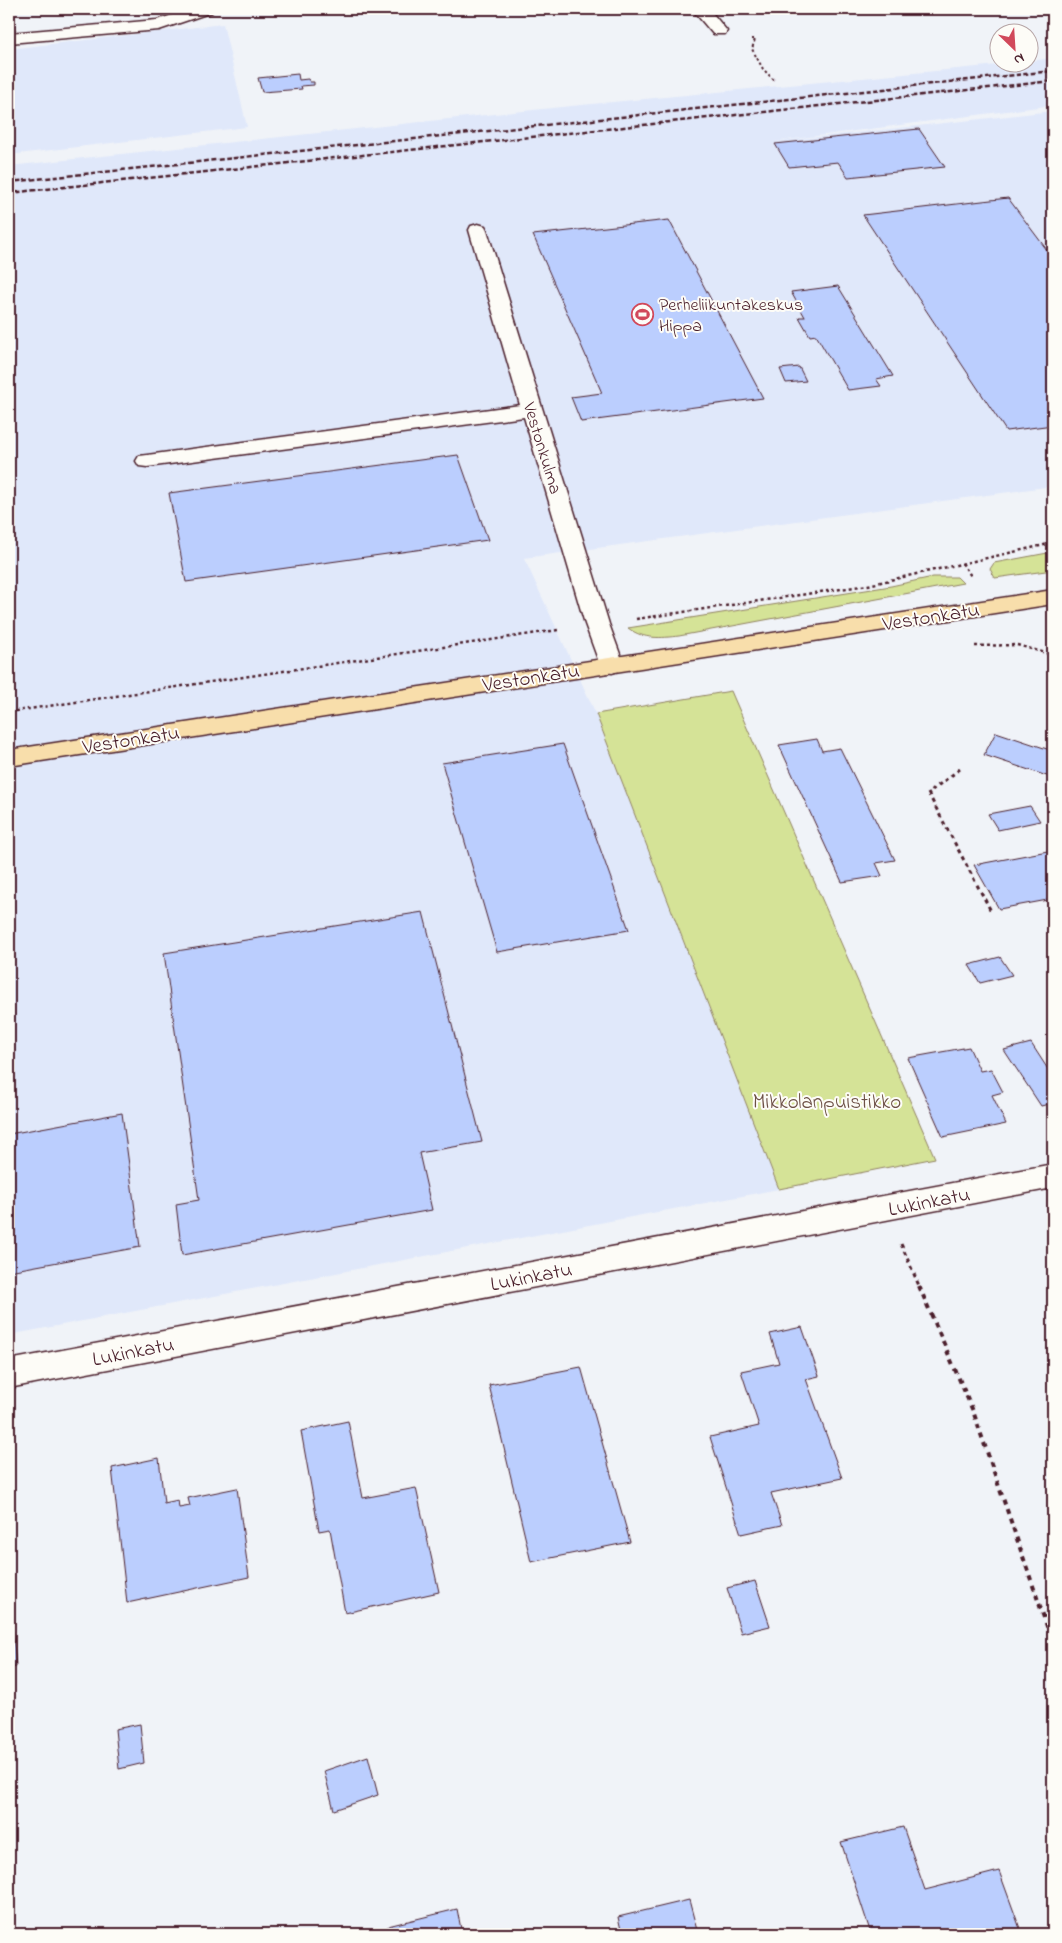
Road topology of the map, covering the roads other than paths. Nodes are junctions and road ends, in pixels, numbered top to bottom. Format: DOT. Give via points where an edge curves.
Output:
graph roads {
  1 [pos="206,9"];
  2 [pos="700,9"];
  3 [pos="719,31"];
  4 [pos="9,38"];
  5 [pos="478,230"];
  6 [pos="532,410"];
  7 [pos="147,461"];
  8 [pos="1053,597"];
  9 [pos="612,665"];
  10 [pos="9,758"];
  11 [pos="1053,1176"];
  12 [pos="9,1374"];
  1 -- 4 [label="street" via="159,25"];
  2 -- 3 [label="street"];
  5 -- 6 [label="street, Vestonkulma"];
  6 -- 7 [label="street"];
  6 -- 9 [label="street, Vestonkulma"];
  8 -- 9 [label="main road, Vestonkatu"];
  9 -- 10 [label="main road, Vestonkatu"];
  11 -- 12 [label="street, Lukinkatu"];
}
